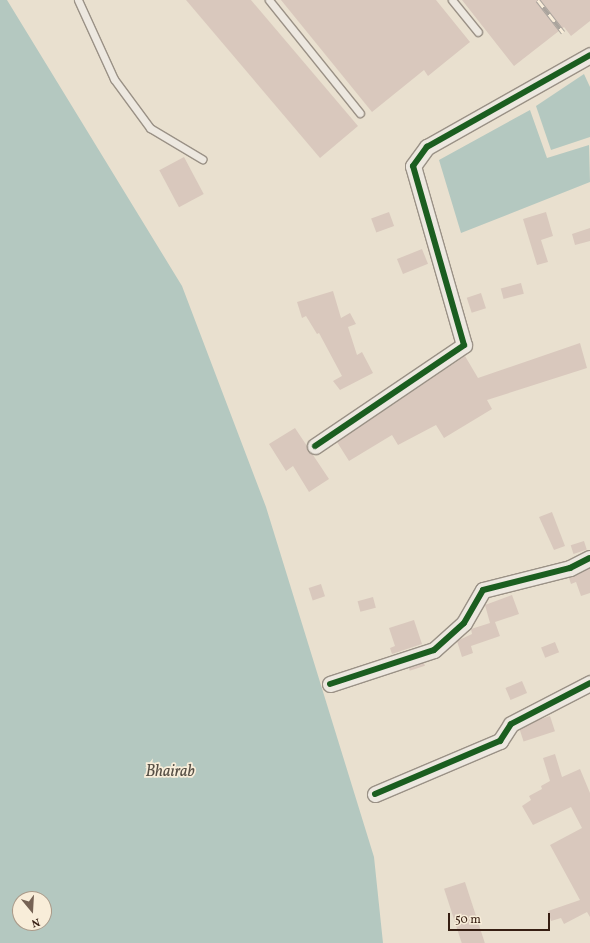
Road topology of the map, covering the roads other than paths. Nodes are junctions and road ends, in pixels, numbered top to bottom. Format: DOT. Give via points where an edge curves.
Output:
graph roads {
  1 [pos="78,0"];
  2 [pos="269,0"];
  3 [pos="452,0"];
  4 [pos="478,32"];
  5 [pos="590,55"];
  6 [pos="360,113"];
  7 [pos="202,160"];
  8 [pos="315,446"];
  9 [pos="590,558"];
  10 [pos="590,682"];
  11 [pos="330,684"];
  12 [pos="376,794"];
  1 -- 7 [label="lane" via="114,79 150,128"];
  2 -- 6 [label="lane"];
  3 -- 4 [label="lane"];
  5 -- 8 [label="street" via="427,147 413,166 464,344"];
  9 -- 11 [label="street" via="570,568 483,590 464,624 434,650"];
  10 -- 12 [label="street" via="511,724 500,741"];
}
